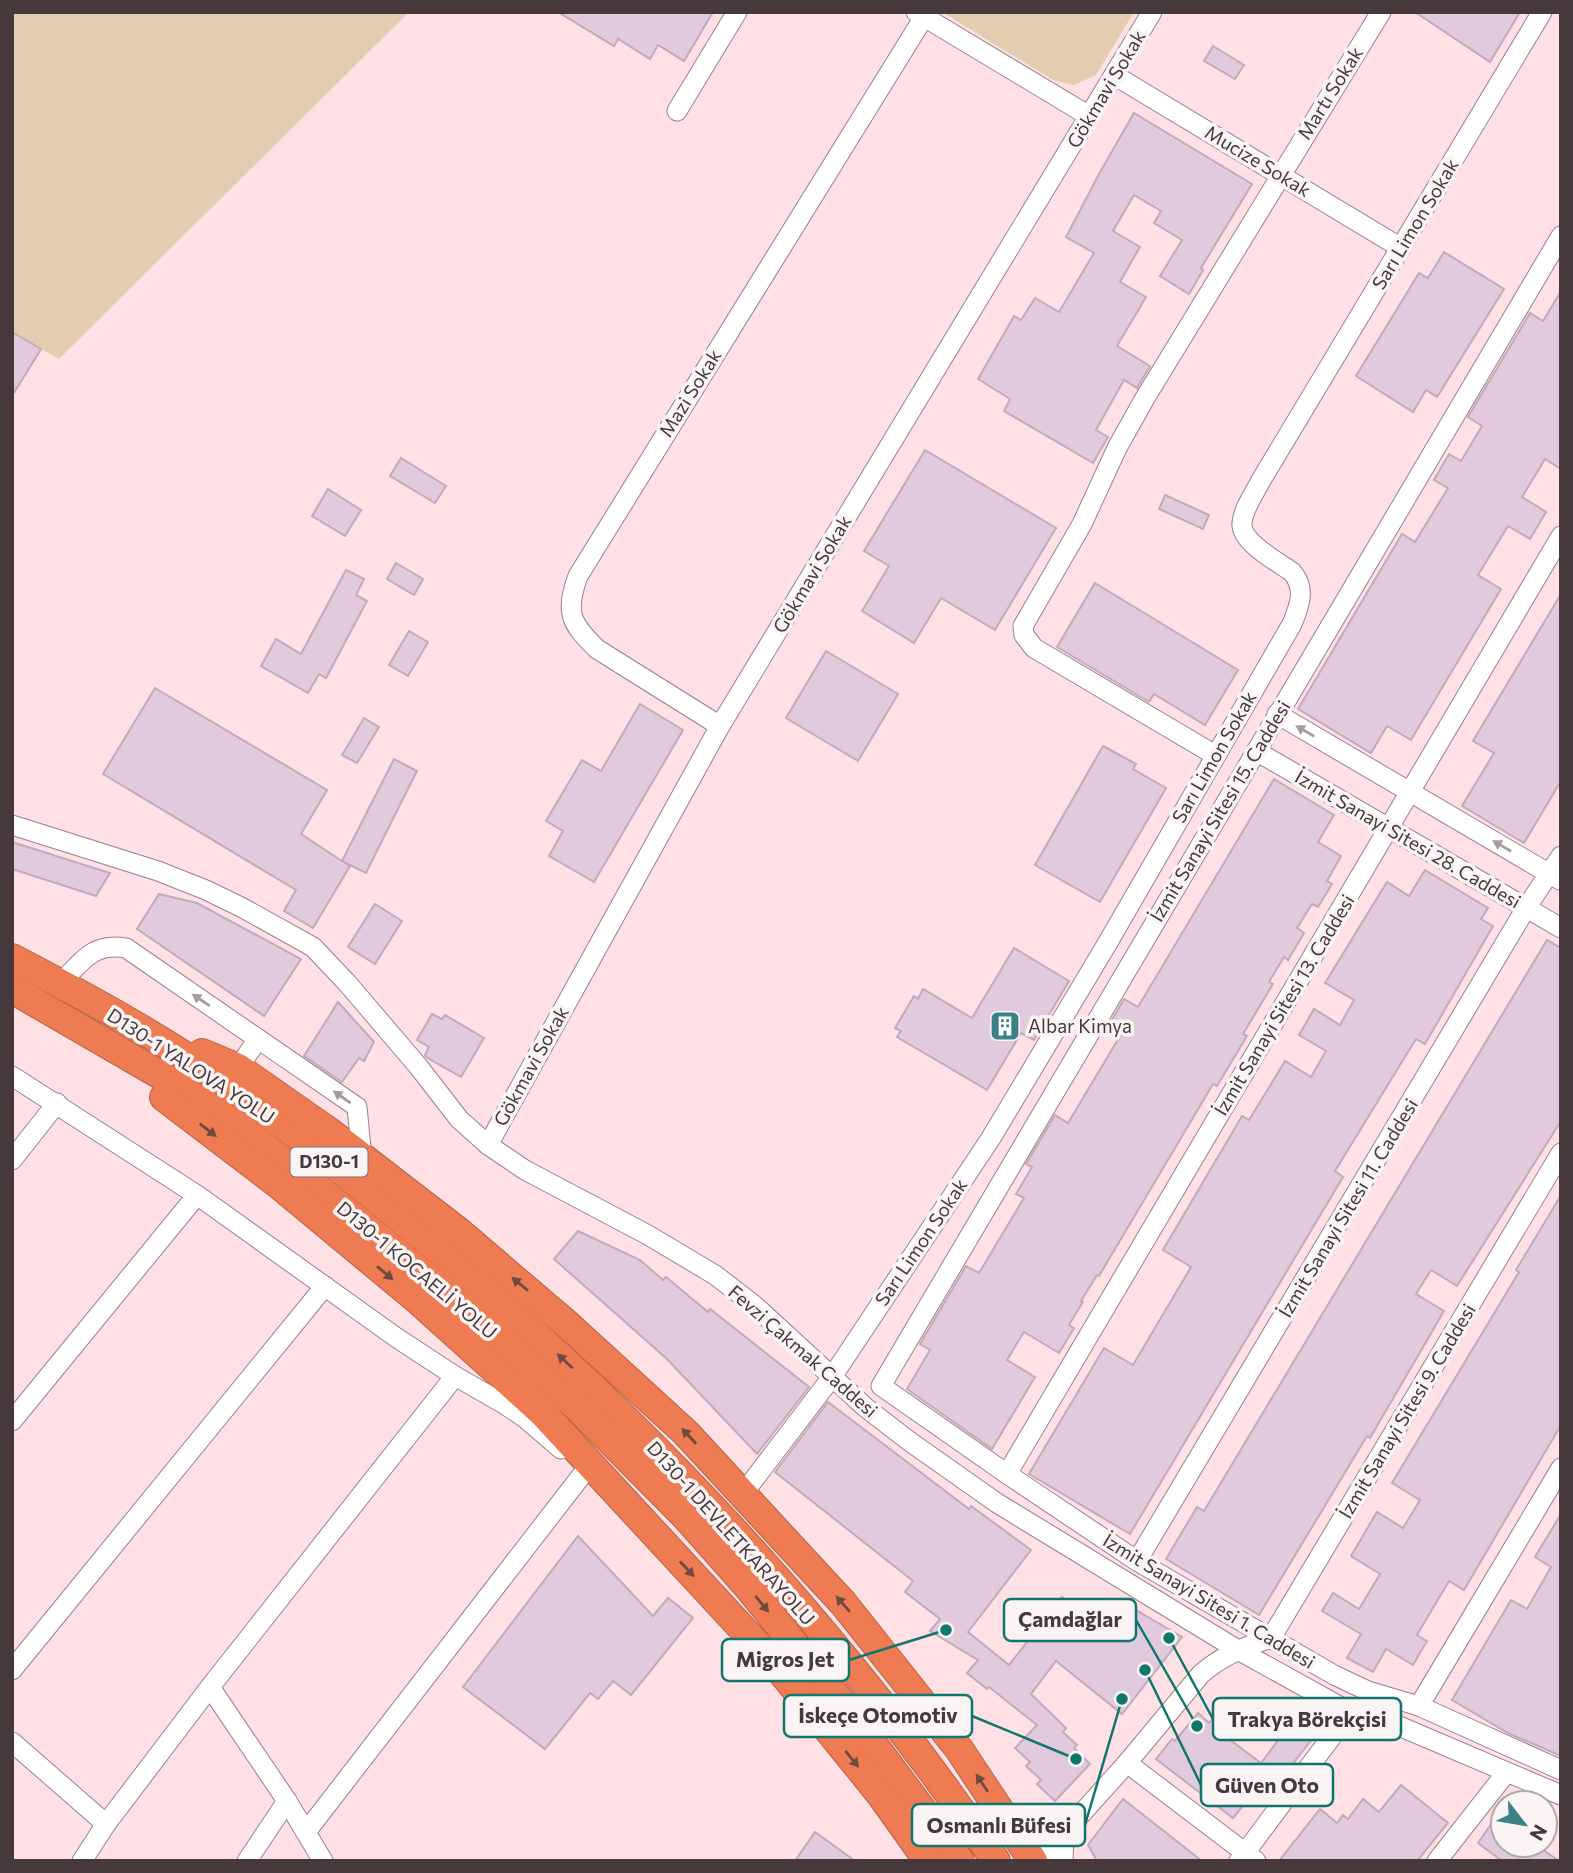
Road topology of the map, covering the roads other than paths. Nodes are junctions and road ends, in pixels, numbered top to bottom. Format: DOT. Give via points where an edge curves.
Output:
graph roads {
  1 [pos="737,12"];
  2 [pos="1152,12"];
  3 [pos="1381,12"];
  4 [pos="1542,12"];
  5 [pos="920,15"];
  6 [pos="1114,75"];
  7 [pos="677,111"];
  8 [pos="1089,116"];
  9 [pos="1280,174"];
  10 [pos="1561,236"];
  11 [pos="1401,248"];
  12 [pos="1561,536"];
  13 [pos="1277,714"];
  14 [pos="720,726"];
  15 [pos="1256,751"];
  16 [pos="1215,755"];
  17 [pos="1409,791"];
  18 [pos="12,825"];
  19 [pos="1389,827"];
  20 [pos="1561,856"];
  21 [pos="1556,877"];
  22 [pos="1526,908"];
  23 [pos="1561,928"];
  24 [pos="12,958"];
  25 [pos="61,983"];
  26 [pos="12,990"];
  27 [pos="128,1022"];
  28 [pos="258,1039"];
  29 [pos="238,1068"];
  30 [pos="12,1076"];
  31 [pos="57,1103"];
  32 [pos="488,1145"];
  33 [pos="1561,1153"];
  34 [pos="362,1157"];
  35 [pos="12,1160"];
  36 [pos="197,1195"];
  37 [pos="325,1286"];
  38 [pos="455,1376"];
  39 [pos="832,1377"];
  40 [pos="881,1386"];
  41 [pos="607,1419"];
  42 [pos="12,1421"];
  43 [pos="1561,1468"];
  44 [pos="586,1471"];
  45 [pos="1007,1474"];
  46 [pos="742,1495"];
  47 [pos="658,1538"];
  48 [pos="1137,1561"];
  49 [pos="1270,1639"];
  50 [pos="1238,1650"];
  51 [pos="12,1670"];
  52 [pos="210,1687"];
  53 [pos="1419,1706"];
  54 [pos="1350,1712"];
  55 [pos="12,1742"];
  56 [pos="1127,1763"];
  57 [pos="1561,1770"];
  58 [pos="1506,1773"];
  59 [pos="1561,1795"];
  60 [pos="287,1801"];
  61 [pos="106,1824"];
  62 [pos="1063,1831"];
  63 [pos="306,1832"];
  64 [pos="1246,1858"];
  65 [pos="82,1861"];
  66 [pos="247,1861"];
  67 [pos="323,1861"];
  68 [pos="928,1861"];
  69 [pos="960,1861"];
  70 [pos="996,1861"];
  71 [pos="1033,1861"];
  72 [pos="1039,1861"];
  73 [pos="1063,1861"];
  74 [pos="1437,1861"];
  1 -- 7 [label="street"];
  2 -- 6 [label="street, Gökmavi Sokak"];
  3 -- 9 [label="street, Martı Sokak"];
  4 -- 11 [label="street, Sarı Limon Sokak"];
  5 -- 8 [label="street"];
  5 -- 14 [label="street, Mazi Sokak" via="572,593 572,620 597,649"];
  6 -- 8 [label="street, Gökmavi Sokak"];
  6 -- 9 [label="street, Mucize Sokak"];
  8 -- 14 [label="street, Gökmavi Sokak"];
  9 -- 11 [label="street, Mucize Sokak"];
  9 -- 16 [label="street, Martı Sokak" via="1145,398 1082,524 1023,626 1034,648"];
  10 -- 13 [label="street, İzmit Sanayi Sitesi 15. Caddesi"];
  11 -- 16 [label="street, Sarı Limon Sokak" via="1245,512 1243,532 1292,572 1301,588 1300,600 1292,624"];
  12 -- 17 [label="street, İzmit Sanayi Sitesi 13. Caddesi"];
  13 -- 15 [label="street, İzmit Sanayi Sitesi 15. Caddesi"];
  17 -- 13 [label="street, one-way"];
  14 -- 32 [label="street, Gökmavi Sokak"];
  15 -- 19 [label="street, İzmit Sanayi Sitesi 28. Caddesi"];
  15 -- 40 [label="street, İzmit Sanayi Sitesi 15. Caddesi"];
  16 -- 39 [label="street, Sarı Limon Sokak" via="991,1138"];
  17 -- 19 [label="street, İzmit Sanayi Sitesi 13. Caddesi"];
  21 -- 17 [label="street, one-way"];
  18 -- 32 [label="street, Fevzi Çakmak Caddesi" via="206,890 313,947 459,1119"];
  19 -- 22 [label="street, İzmit Sanayi Sitesi 28. Caddesi"];
  19 -- 45 [label="street, İzmit Sanayi Sitesi 13. Caddesi"];
  20 -- 21 [label="street, İzmit Sanayi Sitesi 11. Caddesi"];
  21 -- 22 [label="street, İzmit Sanayi Sitesi 11. Caddesi"];
  22 -- 23 [label="street, İzmit Sanayi Sitesi 28. Caddesi"];
  22 -- 48 [label="street, İzmit Sanayi Sitesi 11. Caddesi"];
  24 -- 25 [label="highway, D130-1 YALOVA YOLU / D130-1"];
  25 -- 27 [label="highway, D130-1 YALOVA YOLU / D130-1"];
  28 -- 25 [label="street, one-way" via="126,948 100,948"];
  26 -- 41 [label="highway, D130-1 KOCAELİ YOLU / D130-1" via="171,1081 238,1126 541,1374"];
  26 -- 47 [label="highway, one-way" via="155,1090 419,1301 542,1412"];
  27 -- 29 [label="highway"];
  41 -- 27 [label="highway, D130-1 YALOVA YOLU / D130-1, one-way" via="508,1309 362,1187 239,1093"];
  28 -- 29 [label="street"];
  34 -- 28 [label="street, one-way" via="357,1107"];
  29 -- 34 [label="highway"];
  30 -- 31 [label="street"];
  31 -- 35 [label="street"];
  31 -- 36 [label="street"];
  32 -- 39 [label="street, Fevzi Çakmak Caddesi" via="715,1275"];
  33 -- 49 [label="street, İzmit Sanayi Sitesi 9. Caddesi"];
  46 -- 34 [label="highway, one-way" via="678,1425 569,1326"];
  36 -- 37 [label="street"];
  36 -- 42 [label="street"];
  37 -- 38 [label="street"];
  37 -- 51 [label="street"];
  38 -- 44 [label="street" via="525,1418"];
  38 -- 52 [label="street"];
  39 -- 46 [label="street, Sarı Limon Sokak"];
  39 -- 50 [label="street, Fevzi Çakmak Caddesi" via="909,1441 997,1503"];
  40 -- 45 [label="street, İzmit Sanayi Sitesi 1. Caddesi"];
  41 -- 69 [label="highway, D130-1 DEVLETKARAYOLU / D130-1, one-way" via="864,1731"];
  41 -- 70 [label="highway, D130-1 DEVLETKARAYOLU / D130-1" via="684,1476 767,1567 909,1743"];
  43 -- 53 [label="street"];
  44 -- 47 [label="street"];
  44 -- 63 [label="street"];
  45 -- 48 [label="street, İzmit Sanayi Sitesi 1. Caddesi"];
  71 -- 46 [label="highway, one-way" via="959,1749 843,1603"];
  47 -- 68 [label="highway, one-way" via="776,1665"];
  48 -- 49 [label="street, İzmit Sanayi Sitesi 1. Caddesi"];
  49 -- 50 [label="street"];
  49 -- 53 [label="street, İzmit Sanayi Sitesi 1. Caddesi" via="1353,1685"];
  50 -- 54 [label="street, Fevzi Çakmak Caddesi"];
  50 -- 56 [label="street" via="1201,1674"];
  52 -- 60 [label="street"];
  52 -- 61 [label="street"];
  53 -- 57 [label="street, İzmit Sanayi Sitesi 1. Caddesi"];
  54 -- 58 [label="street, Fevzi Çakmak Caddesi" via="1410,1730"];
  54 -- 64 [label="street"];
  55 -- 61 [label="street"];
  56 -- 62 [label="street"];
  56 -- 64 [label="street"];
  58 -- 59 [label="street, Fevzi Çakmak Caddesi"];
  58 -- 74 [label="street"];
  60 -- 63 [label="street"];
  60 -- 66 [label="street"];
  61 -- 65 [label="street"];
  62 -- 72 [label="street"];
  62 -- 73 [label="street"];
  63 -- 67 [label="street"];
}
